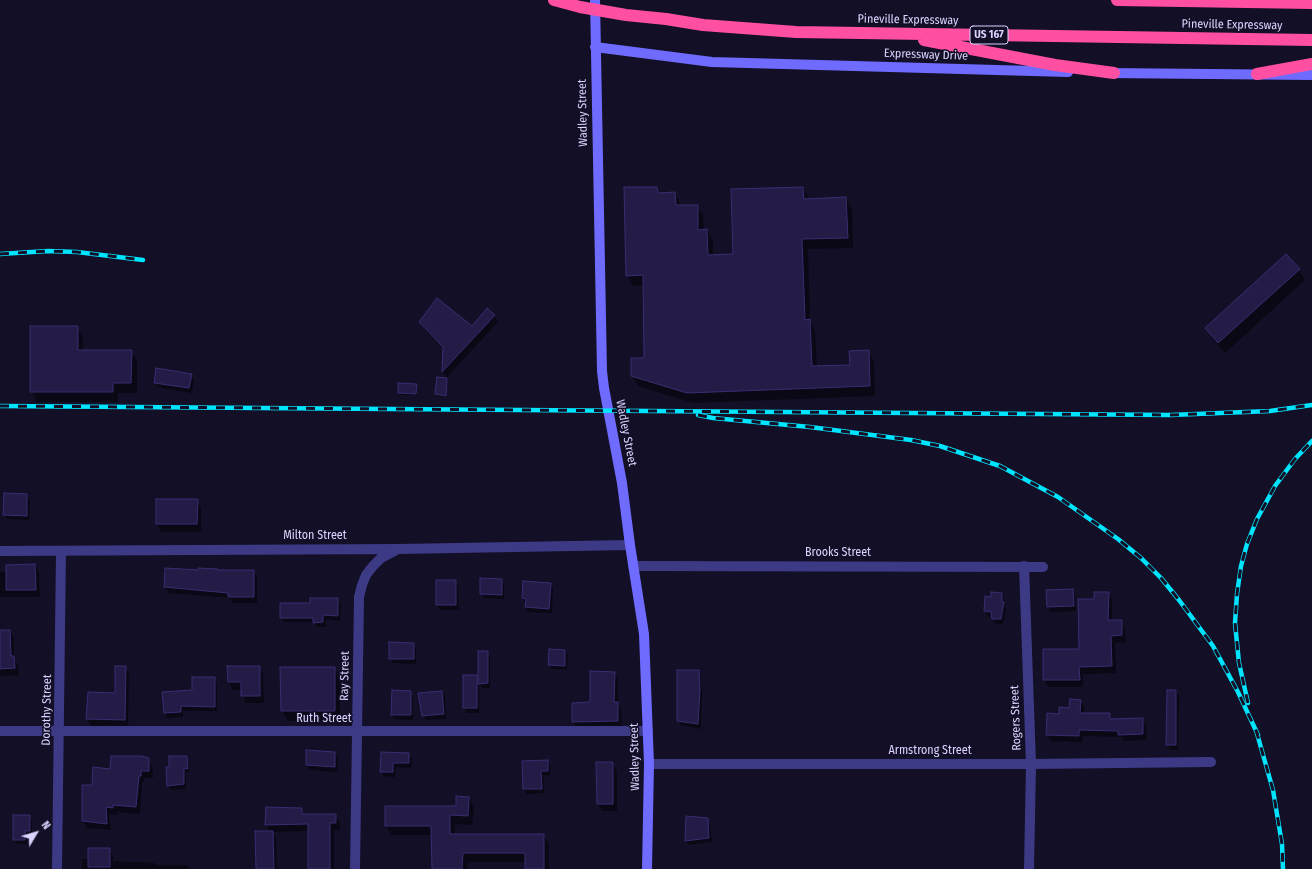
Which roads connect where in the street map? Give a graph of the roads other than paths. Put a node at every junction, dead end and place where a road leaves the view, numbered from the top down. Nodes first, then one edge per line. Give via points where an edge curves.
1 (554, 0) edge
2 (595, 0) edge
3 (1117, 0) edge
4 (1312, 3) edge
5 (897, 34) junction
6 (1312, 40) edge
7 (595, 47) junction
8 (1312, 64) edge
9 (1114, 73) junction
10 (1256, 74) junction
11 (1312, 76) edge
12 (630, 545) junction
13 (398, 549) junction
14 (0, 551) edge
15 (61, 551) junction
16 (633, 566) junction
17 (1024, 566) junction
18 (1043, 567) dead end
19 (0, 731) edge
20 (648, 731) junction
21 (59, 732) junction
22 (357, 732) junction
23 (1211, 762) dead end
24 (649, 764) junction
25 (1031, 764) junction
26 (57, 869) edge
27 (355, 869) edge
28 (647, 869) edge
29 (1029, 869) edge

1 - 5 highway, Pineville Expressway / US 167, bridge via 626,15 704,25 796,32
2 - 7 street, Wadley Street
3 - 4 highway, Pineville Expressway
5 - 6 highway, Pineville Expressway / US 167
5 - 9 highway via 1055,65
7 - 9 street, Expressway Drive via 712,62
7 - 12 street, Wadley Street via 602,371
8 - 10 highway
9 - 10 street, Expressway Drive
10 - 11 street, Expressway Drive
12 - 13 street, Milton Street
12 - 16 street, Wadley Street
13 - 15 street, Milton Street
13 - 22 street, Ray Street via 388,554 366,574 359,597
14 - 15 street, Milton Street
15 - 21 street, Dorothy Street
16 - 17 street, Brooks Street
16 - 20 street, Wadley Street via 644,634
17 - 18 street, Brooks Street
17 - 25 street, Rogers Street
19 - 21 street, Ruth Street
20 - 22 street, Ruth Street
20 - 24 street, Wadley Street
21 - 22 street, Ruth Street
21 - 26 street, Dorothy Street
22 - 27 street, Ray Street
23 - 25 street, Armstrong Street
24 - 25 street, Armstrong Street
24 - 28 street, Wadley Street
25 - 29 street, Rogers Street

